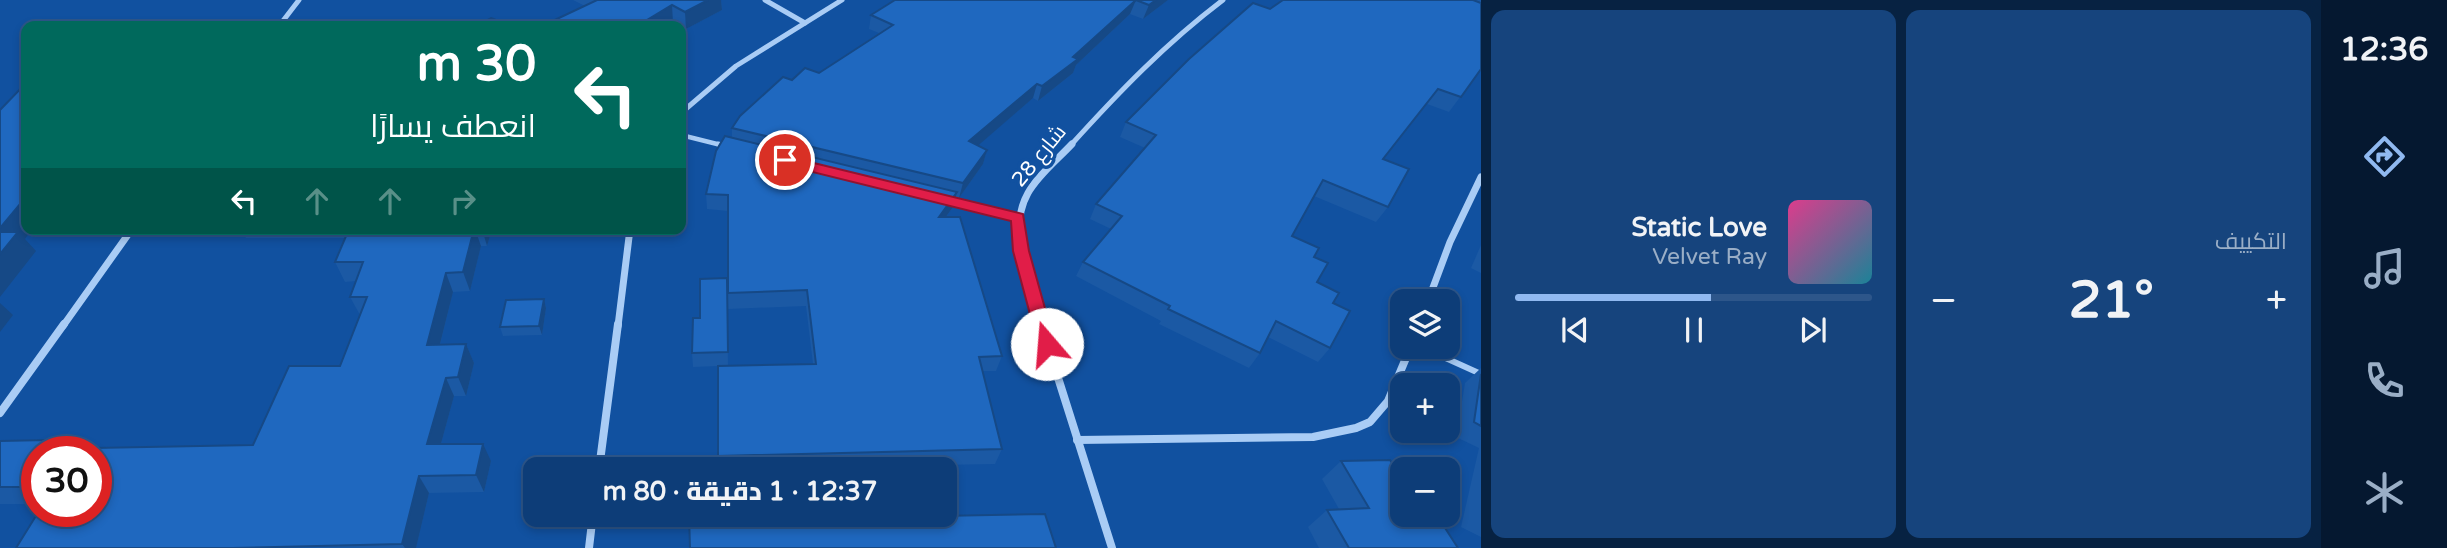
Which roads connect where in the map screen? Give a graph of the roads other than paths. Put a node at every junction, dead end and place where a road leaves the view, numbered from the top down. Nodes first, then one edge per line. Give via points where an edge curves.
1 (299, 0) edge
2 (765, 0) edge
3 (842, 0) edge
4 (1223, 0) edge
5 (283, 21) edge
6 (805, 23) junction
7 (686, 108) edge
8 (686, 136) edge
9 (735, 148) edge
10 (1481, 177) edge
11 (937, 198) edge
12 (1018, 218) junction
13 (128, 235) edge
14 (629, 235) edge
15 (1432, 289) edge
16 (1405, 359) edge
17 (1448, 359) edge
18 (1481, 374) edge
19 (0, 413) edge
20 (1077, 440) junction
21 (601, 457) edge
22 (591, 527) edge
23 (589, 548) edge
24 (1112, 548) edge

1 - 5 street
2 - 6 street
3 - 6 street
4 - 12 street, شارع 28 via 1124,86 1028,192
6 - 7 street
8 - 9 lane
10 - 15 street
11 - 12 lane
12 - 20 street, شارع 28 via 1032,296
13 - 19 street
14 - 21 street
16 - 20 street via 1380,413 1372,423 1345,434
17 - 18 lane
20 - 24 street, شارع 28
22 - 23 street

